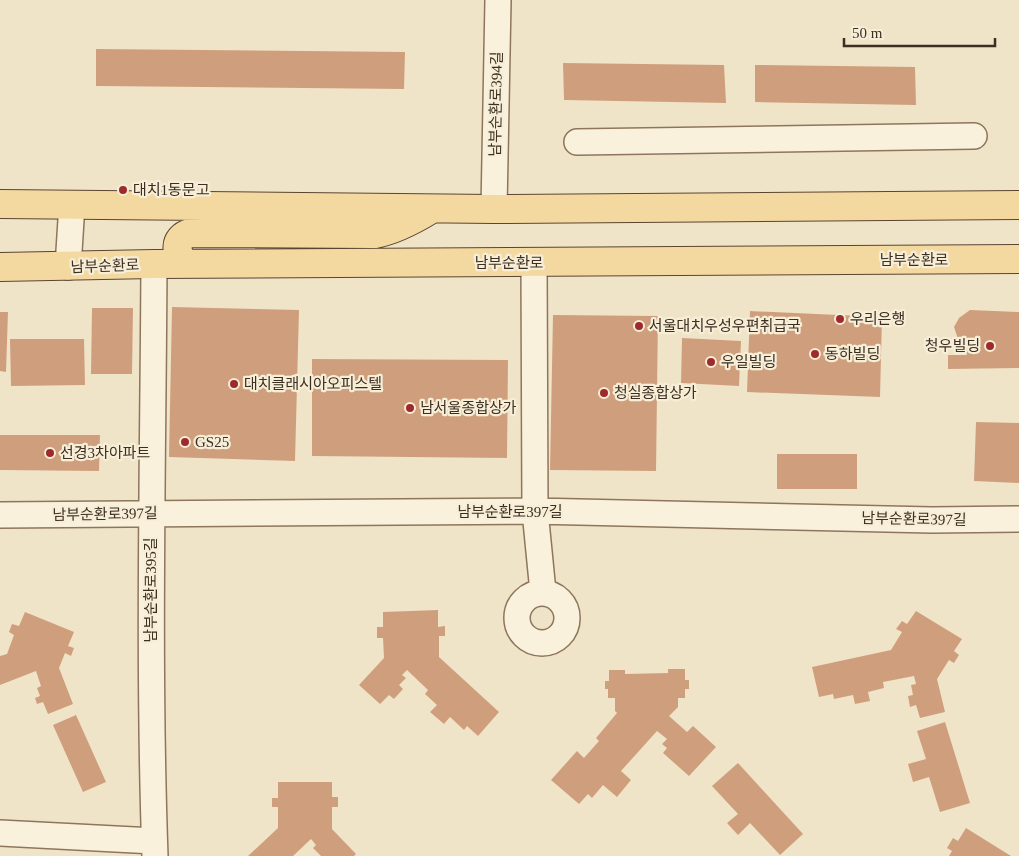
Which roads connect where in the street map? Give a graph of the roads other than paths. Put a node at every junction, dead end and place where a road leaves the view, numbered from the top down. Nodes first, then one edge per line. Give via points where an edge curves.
1 (498, 0) edge
2 (974, 136) dead end
3 (577, 142) dead end
4 (0, 204) edge
5 (72, 204) junction
6 (1019, 205) edge
7 (433, 208) junction
8 (494, 209) junction
9 (1019, 259) edge
10 (534, 262) junction
11 (154, 264) junction
12 (186, 264) junction
13 (68, 267) junction
14 (0, 268) edge
15 (535, 511) junction
16 (151, 513) junction
17 (0, 515) edge
18 (1019, 519) edge
19 (543, 592) dead end
20 (0, 833) edge
21 (155, 848) edge

1 - 8 street, 남부순환로394길
2 - 3 street
4 - 5 main road
5 - 7 main road
5 - 13 street
6 - 8 main road
7 - 8 main road
7 - 12 main road via 408,223 375,234 184,235 179,240 177,252
9 - 10 main road, 남부순환로
10 - 12 main road, 남부순환로
10 - 15 street
11 - 12 main road, 남부순환로
11 - 13 main road, 남부순환로
11 - 16 street, 남부순환로395길
13 - 14 main road, 남부순환로
15 - 16 street, 남부순환로397길
15 - 18 street, 남부순환로397길
15 - 19 street
16 - 17 street, 남부순환로397길
16 - 21 street, 남부순환로395길 via 151,733
20 - 21 street

